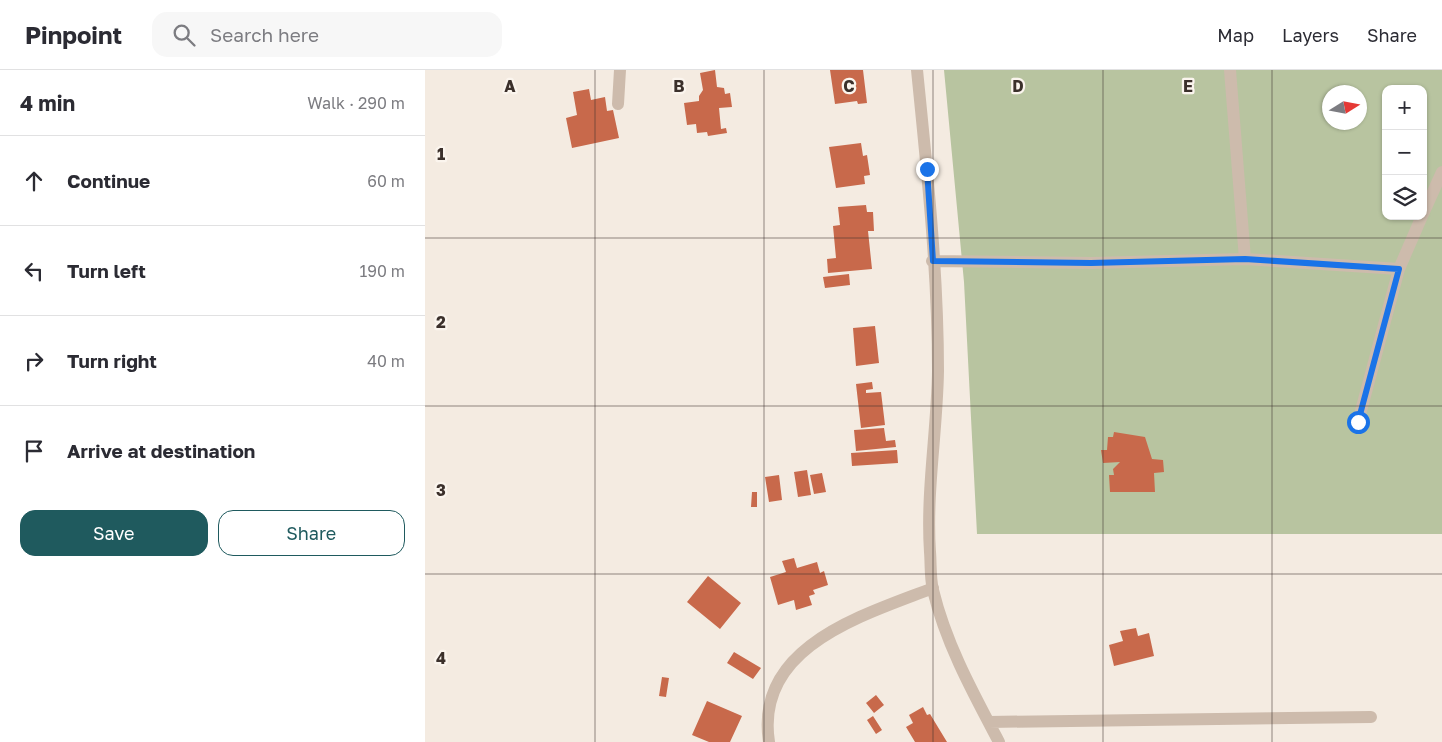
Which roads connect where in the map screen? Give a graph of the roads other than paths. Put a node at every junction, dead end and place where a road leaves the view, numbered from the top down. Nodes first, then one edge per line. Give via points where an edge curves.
1 (620, 70) edge
2 (917, 70) edge
3 (1230, 70) edge
4 (618, 104) dead end
5 (1442, 172) edge
6 (1427, 206) edge
7 (1421, 220) edge
8 (1245, 259) junction
9 (933, 261) junction
10 (1399, 269) junction
11 (1358, 422) dead end
12 (933, 588) junction
13 (1371, 717) dead end
14 (989, 722) junction
15 (769, 742) edge
16 (999, 742) edge

1 - 4 street
2 - 9 street
3 - 8 street
5 - 6 street
7 - 10 street
8 - 9 street via 1091,263
8 - 10 street
9 - 12 street via 937,412 929,528
10 - 11 street
12 - 14 street via 949,641
12 - 15 street via 857,618 814,641 797,656 781,677 771,699 767,731
13 - 14 street
14 - 16 street

